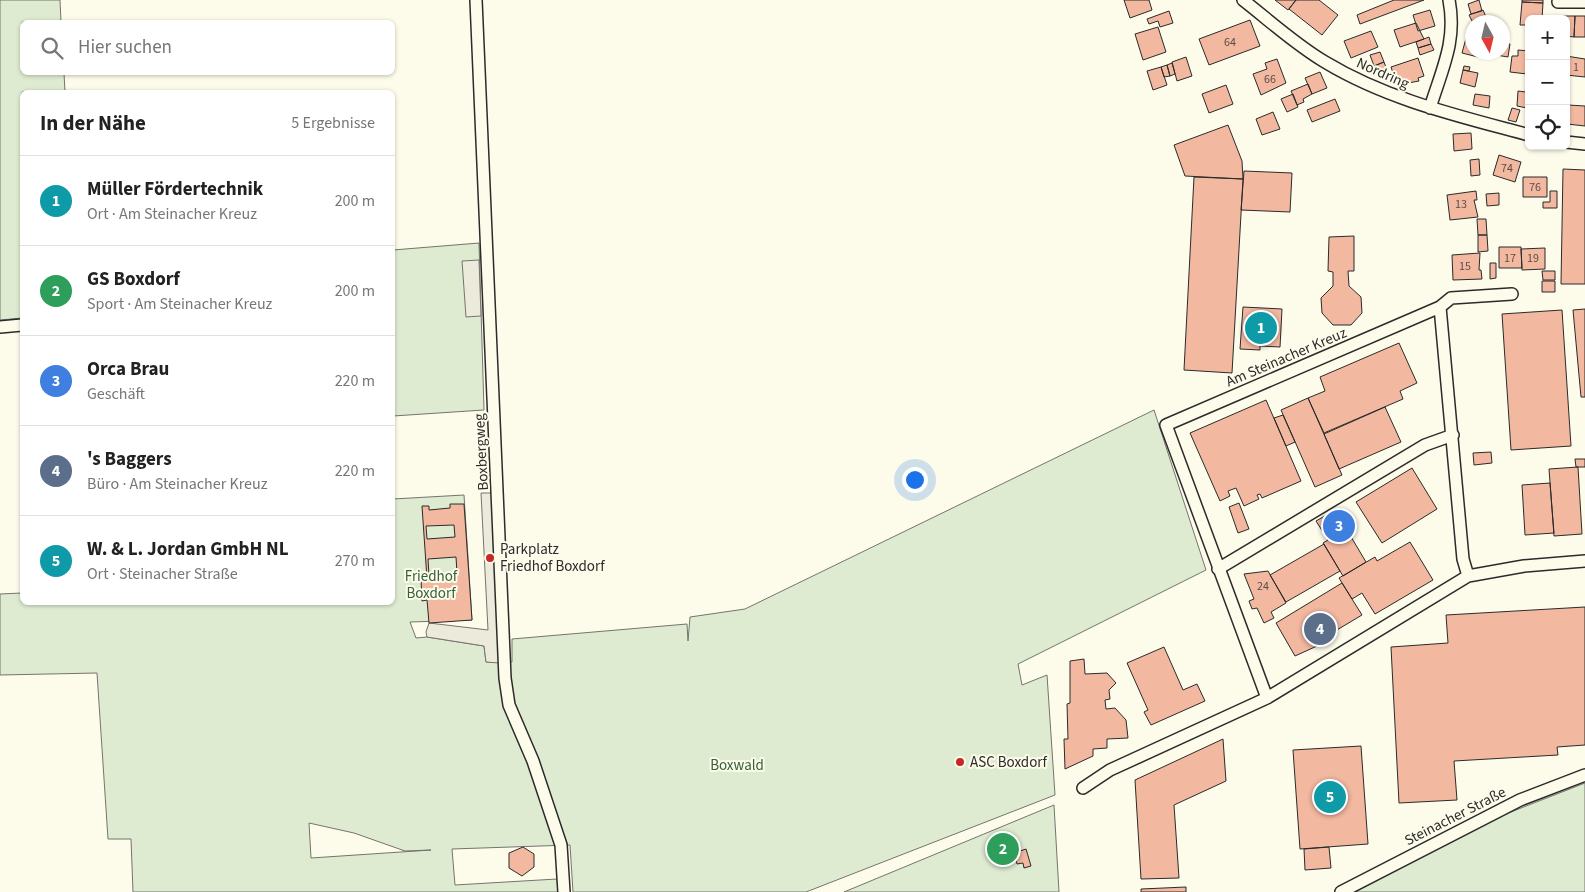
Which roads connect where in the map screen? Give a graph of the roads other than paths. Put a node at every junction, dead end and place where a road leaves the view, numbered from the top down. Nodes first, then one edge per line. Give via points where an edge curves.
1 (476, 0) edge
2 (1243, 0) edge
3 (1449, 0) edge
4 (1558, 2) dead end
5 (1585, 2) edge
6 (1430, 108) junction
7 (1525, 134) edge
8 (1570, 142) edge
9 (1585, 144) edge
10 (1512, 294) dead end
11 (1440, 307) junction
12 (20, 325) edge
13 (0, 327) edge
14 (1453, 435) junction
15 (1585, 561) edge
16 (1218, 569) junction
17 (1468, 576) junction
18 (1267, 698) junction
19 (1585, 775) edge
20 (1083, 788) dead end
21 (564, 892) edge
22 (1341, 892) edge

1 - 21 street, Boxbergweg via 505,678 509,705 533,761 561,845
2 - 6 street, Nordring via 1325,62 1366,84
3 - 6 street via 1452,40
4 - 5 street
6 - 7 street, Nordring
8 - 9 street
10 - 11 street via 1451,298
11 - 14 street
11 - 16 street, Am Steinacher Kreuz via 1166,425
12 - 13 street
14 - 16 street via 1425,445
14 - 17 street via 1463,559
15 - 17 street via 1524,566
16 - 18 street, Am Steinacher Kreuz
17 - 18 street
18 - 20 street via 1110,770
19 - 22 street, Steinacher Straße via 1520,800

